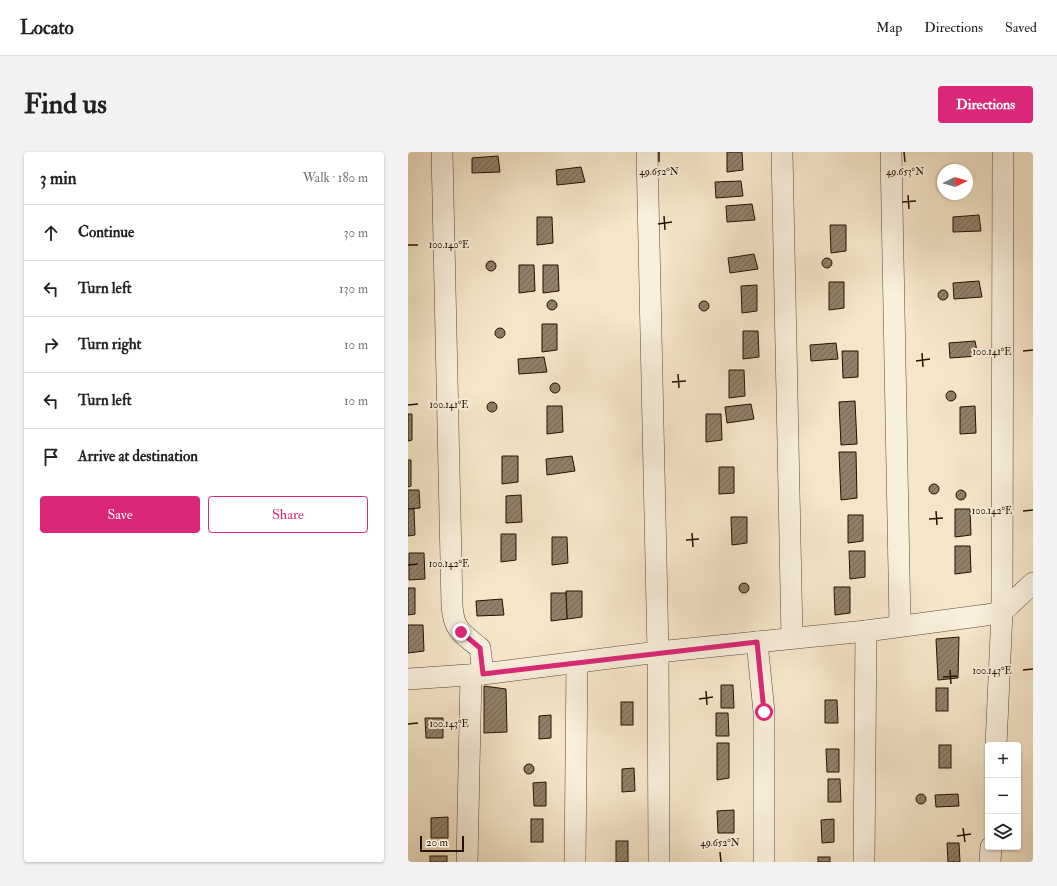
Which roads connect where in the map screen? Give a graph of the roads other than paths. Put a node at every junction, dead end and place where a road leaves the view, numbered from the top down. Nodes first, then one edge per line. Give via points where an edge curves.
1 (442, 152) edge
2 (646, 152) edge
3 (782, 152) edge
4 (891, 152) edge
5 (1002, 152) edge
6 (1033, 583) edge
7 (1002, 612) junction
8 (900, 625) junction
9 (866, 631) junction
10 (792, 637) junction
11 (757, 642) junction
12 (658, 652) junction
13 (577, 663) junction
14 (477, 675) junction
15 (408, 679) edge
16 (996, 742) edge
17 (991, 850) edge
18 (467, 862) edge
19 (575, 862) edge
20 (659, 862) edge
21 (764, 862) edge
22 (864, 862) edge
23 (990, 862) edge

1 - 14 street via 453,622 480,648
2 - 12 street
3 - 10 street
4 - 8 street
5 - 7 street
6 - 7 street
7 - 8 street
7 - 16 street
8 - 9 street
9 - 10 street
9 - 22 street
10 - 11 street
11 - 12 street
11 - 21 street via 764,712
12 - 13 street
12 - 20 street
13 - 14 street
13 - 19 street
14 - 15 street
14 - 18 street
17 - 23 street

